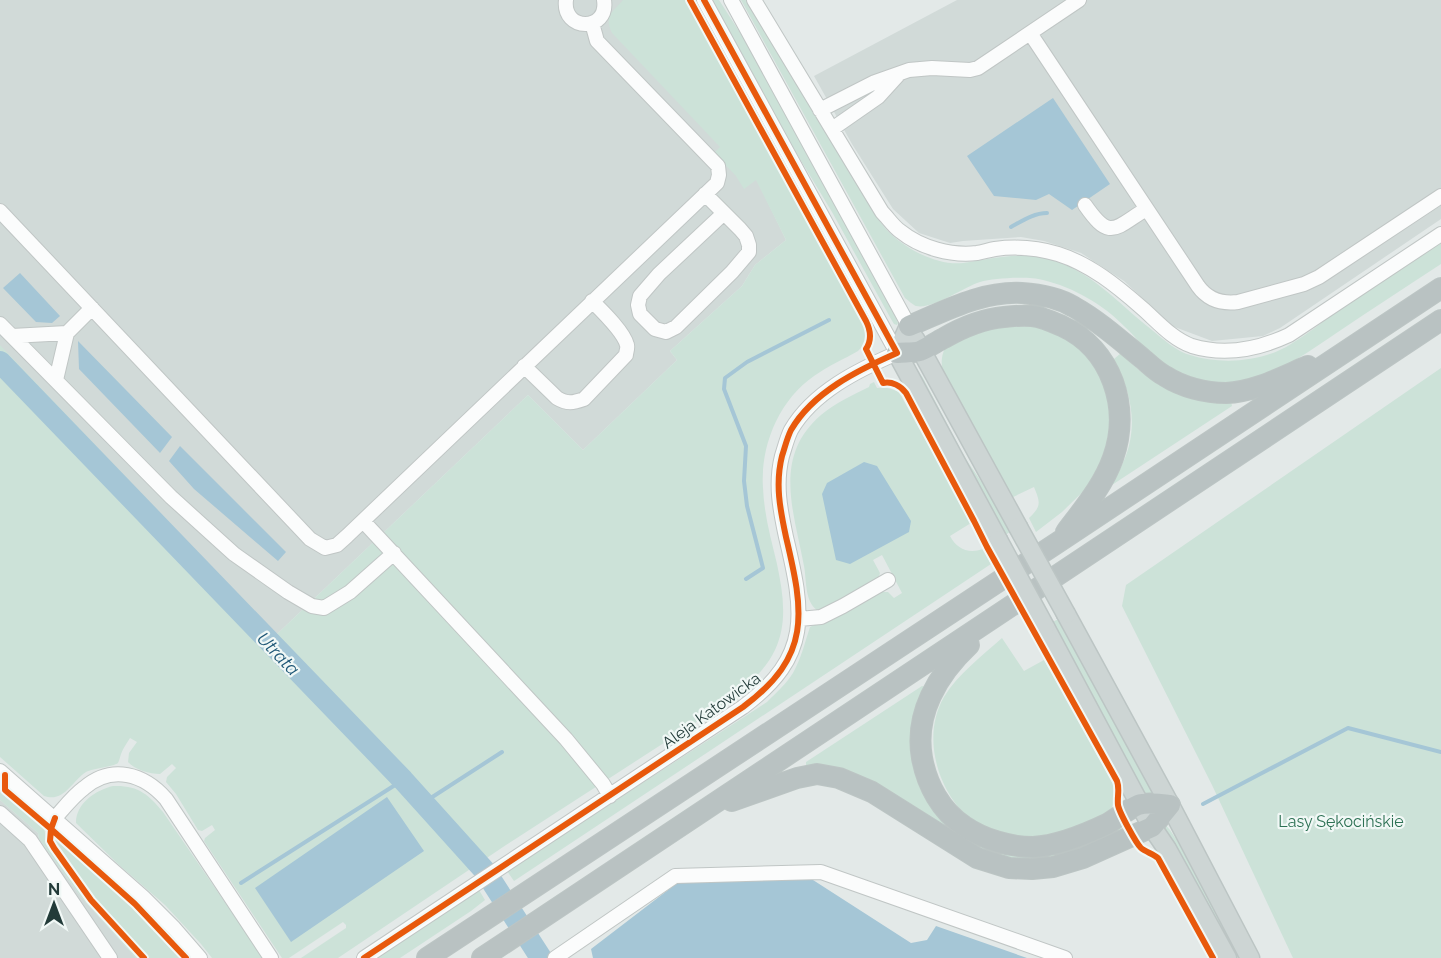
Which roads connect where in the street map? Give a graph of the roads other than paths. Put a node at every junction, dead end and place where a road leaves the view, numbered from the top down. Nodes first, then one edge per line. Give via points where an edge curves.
1 (566, 0) edge
2 (604, 0) edge
3 (704, 0) edge
4 (731, 0) edge
5 (754, 0) edge
6 (1079, 0) edge
7 (592, 23) junction
8 (1030, 33) junction
9 (899, 73) junction
10 (820, 110) junction
11 (832, 129) junction
12 (705, 194) junction
13 (1441, 196) edge
14 (1085, 205) dead end
15 (1146, 209) junction
16 (0, 211) edge
17 (724, 213) junction
18 (1441, 234) edge
19 (1441, 288) edge
20 (592, 301) junction
21 (92, 308) junction
22 (1441, 321) edge
23 (0, 324) edge
24 (909, 326) junction
25 (67, 333) junction
26 (12, 336) junction
27 (920, 351) junction
28 (1346, 351) junction
29 (897, 353) junction
30 (524, 366) junction
31 (56, 380) junction
32 (363, 521) junction
33 (1057, 543) junction
34 (393, 553) junction
35 (888, 580) dead end
36 (1008, 609) junction
37 (799, 619) junction
38 (0, 771) edge
39 (610, 796) junction
40 (1140, 804) junction
41 (1170, 805) junction
42 (0, 813) edge
43 (697, 816) junction
44 (55, 818) junction
45 (1152, 827) junction
46 (560, 957) edge
47 (110, 958) edge
48 (200, 958) edge
49 (271, 958) edge
50 (364, 958) edge
51 (427, 958) edge
52 (482, 958) edge
53 (1065, 958) edge
54 (1227, 958) edge
55 (1250, 958) edge

1 - 7 street via 574,21
2 - 7 street via 602,15
3 - 29 street
4 - 24 street
5 - 10 street
6 - 8 street
7 - 12 street via 597,41 718,166 717,183
8 - 9 street via 978,68 914,69
8 - 15 street
9 - 10 street
9 - 11 street via 878,97
10 - 11 street
11 - 18 street via 882,212 914,241 947,251 1036,248 1060,255 1089,267 1143,308 1162,328 1190,345 1213,350 1248,349 1289,335
12 - 17 street
12 - 20 street
13 - 15 street via 1319,277 1227,303 1203,294
14 - 15 street via 1107,228 1115,228
16 - 21 street
17 - 17 street via 643,292 638,310 654,329 666,332 676,327 747,255 748,239
19 - 28 highway
20 - 30 street
20 - 30 street via 619,331 627,349 626,355 584,399 574,403 562,401
21 - 25 street
21 - 32 street via 310,539 325,548 337,545
22 - 36 highway
23 - 26 street
24 - 27 main road
24 - 28 highway via 985,297 1040,295 1074,306 1165,377 1197,390 1227,393 1246,390
24 - 29 main road
25 - 26 street
25 - 31 street
26 - 31 street
27 - 29 highway
27 - 33 highway via 975,322 1033,316 1076,333 1106,365 1119,404 1120,428 1113,457 1099,488
27 - 41 main road, bridge
28 - 33 highway
29 - 37 street, Aleja Katowicka via 824,394 801,416 785,444 778,499 797,584
29 - 40 main road, bridge
30 - 32 street
31 - 34 street via 171,497 234,554 312,606 324,608 350,592
32 - 34 street
33 - 51 highway
34 - 39 street via 566,739
35 - 37 street via 821,617
36 - 40 highway via 953,660 931,693 923,719 921,753 940,804 954,819 986,838 1033,847 1078,836
36 - 43 highway
37 - 39 street, Aleja Katowicka via 790,654 770,685
38 - 44 street
39 - 50 street, Aleja Katowicka
40 - 41 highway
40 - 45 main road
41 - 45 highway
41 - 55 main road
42 - 47 street via 30,840
43 - 45 highway via 817,774 839,778 872,792 977,858 1009,868 1053,867
43 - 52 highway
44 - 48 street via 157,910
44 - 49 street via 83,788 103,777 124,775 147,782 166,799
45 - 54 main road
46 - 53 street via 675,876 821,872

